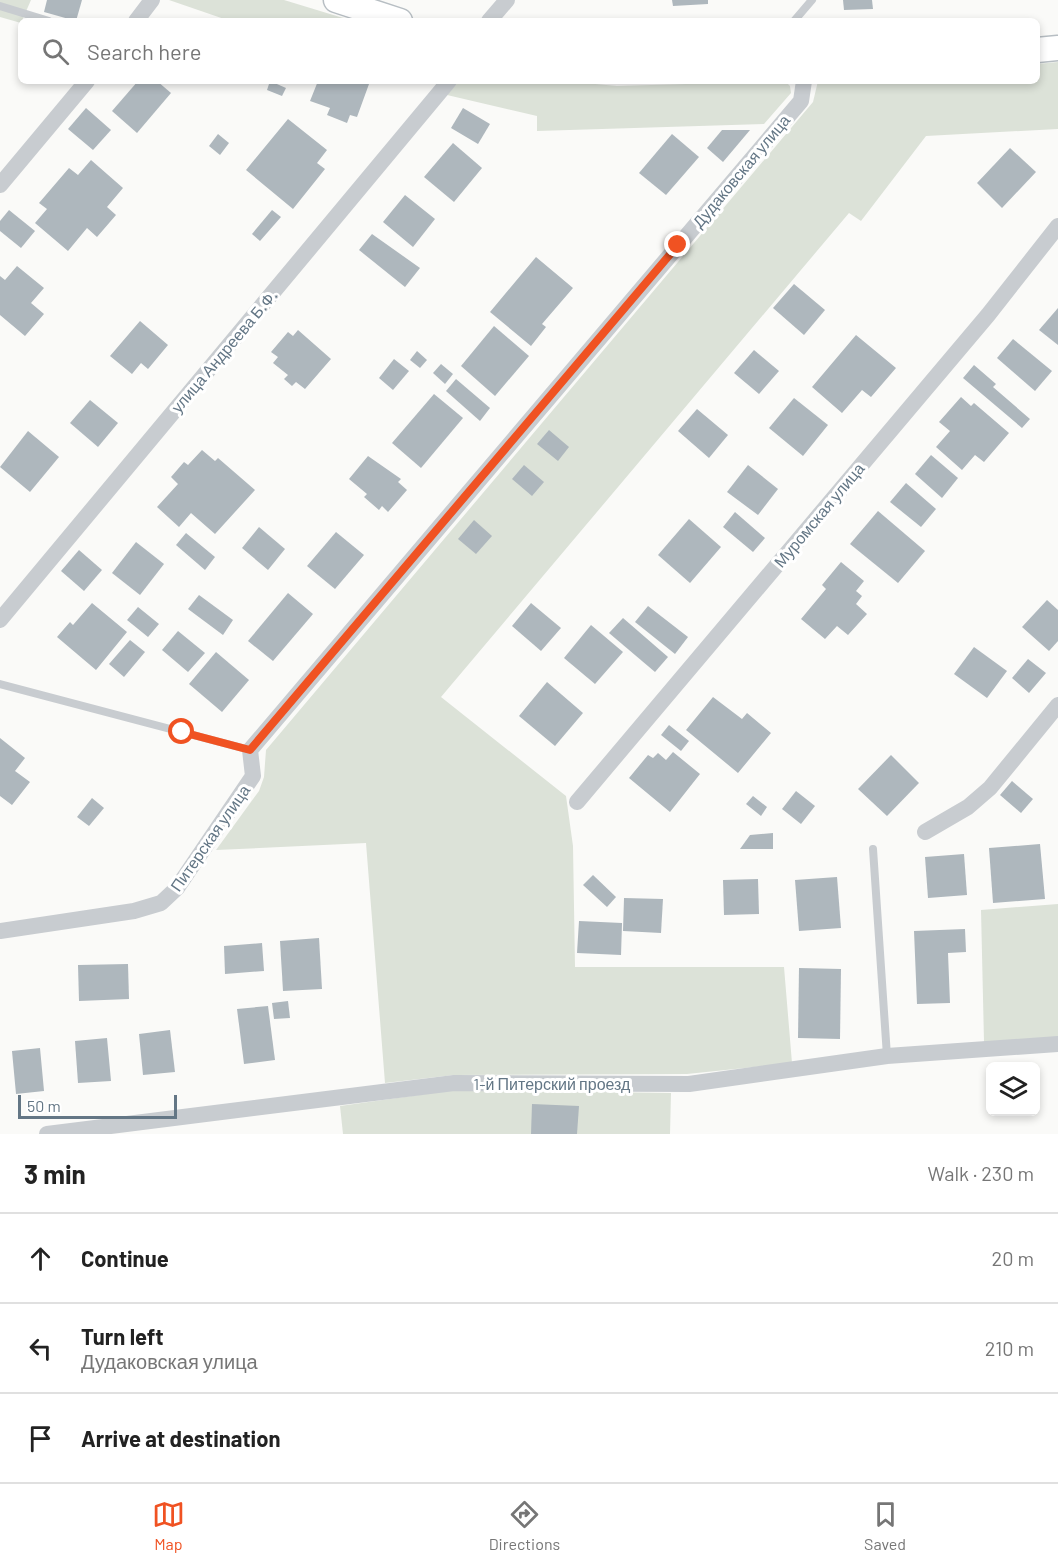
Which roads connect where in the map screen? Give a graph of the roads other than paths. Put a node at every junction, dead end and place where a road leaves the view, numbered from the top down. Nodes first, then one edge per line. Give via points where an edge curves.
1 (152, 0) edge
2 (336, 0) edge
3 (507, 0) edge
4 (812, 0) edge
5 (0, 6) edge
6 (39, 18) edge
7 (138, 18) edge
8 (391, 18) edge
9 (492, 18) edge
10 (797, 18) edge
11 (1058, 48) edge
12 (1040, 50) edge
13 (84, 84) edge
14 (447, 84) edge
15 (804, 84) edge
16 (0, 185) edge
17 (1058, 226) edge
18 (0, 620) edge
19 (0, 684) edge
20 (1058, 705) edge
21 (250, 750) junction
22 (577, 802) dead end
23 (925, 832) dead end
24 (873, 849) dead end
25 (0, 931) edge
26 (1058, 1044) edge
27 (887, 1056) junction
28 (47, 1134) edge

1 - 7 street
2 - 8 street
3 - 9 street
4 - 10 lane
5 - 6 lane
11 - 12 street
13 - 16 street
14 - 18 street, улица Андреева Б.Ф.
15 - 21 street, Дудаковская улица via 801,101
17 - 22 street, Муромская улица via 988,315
19 - 21 lane
20 - 23 street via 990,788 968,807
21 - 25 street, Питерская улица via 253,776 177,888 161,903 134,911
24 - 27 lane
26 - 27 street, 1-й Питерский проезд
27 - 28 street, 1-й Питерский проезд via 689,1084 454,1083

